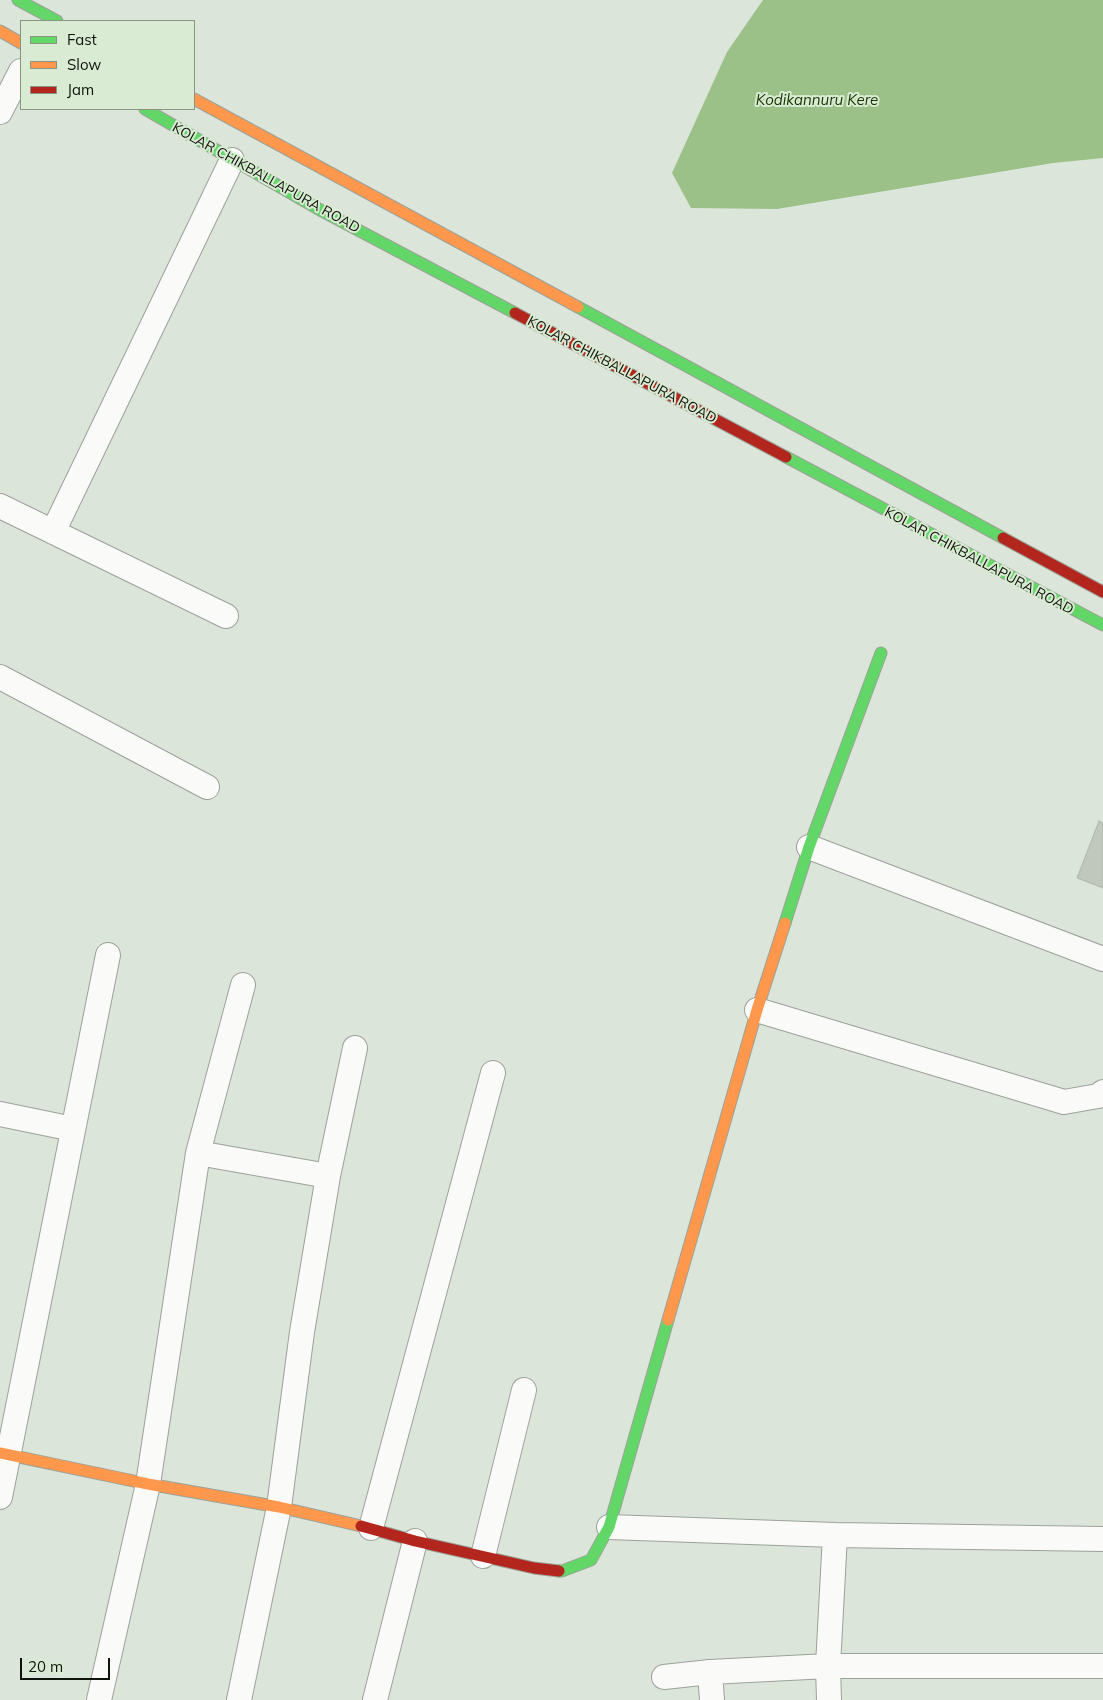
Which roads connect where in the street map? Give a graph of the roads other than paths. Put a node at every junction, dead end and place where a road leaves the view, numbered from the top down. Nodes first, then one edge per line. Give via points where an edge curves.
1 (18, 0) edge
2 (55, 20) edge
3 (0, 31) edge
4 (20, 42) edge
5 (20, 73) edge
6 (195, 100) edge
7 (146, 110) edge
8 (0, 112) edge
9 (232, 160) junction
10 (0, 506) edge
11 (52, 532) junction
12 (1103, 592) edge
13 (226, 616) dead end
14 (1103, 625) edge
15 (882, 653) dead end
16 (0, 677) edge
17 (206, 788) dead end
18 (809, 847) junction
19 (108, 954) dead end
20 (1103, 959) edge
21 (243, 986) dead end
22 (757, 1010) junction
23 (355, 1048) dead end
24 (493, 1073) dead end
25 (1103, 1092) edge
26 (0, 1114) edge
27 (73, 1129) junction
28 (198, 1153) junction
29 (328, 1176) junction
30 (524, 1390) dead end
31 (4, 1454) edge
32 (148, 1484) junction
33 (0, 1497) edge
34 (279, 1506) junction
35 (609, 1527) junction
36 (371, 1528) junction
37 (835, 1535) junction
38 (1103, 1539) edge
39 (415, 1541) junction
40 (484, 1556) junction
41 (828, 1666) junction
42 (1103, 1666) edge
43 (710, 1672) junction
44 (664, 1677) dead end
45 (99, 1700) edge
46 (239, 1700) edge
47 (375, 1700) edge
48 (712, 1700) edge
49 (829, 1700) edge

1 - 2 main road
3 - 4 main road
5 - 8 street
6 - 12 main road
7 - 9 main road, KOLAR CHIKBALLAPURA ROAD
9 - 11 street
9 - 14 main road, KOLAR CHIKBALLAPURA ROAD via 322,212
10 - 11 street
11 - 13 street
15 - 18 main road
16 - 17 street
18 - 20 street
18 - 22 main road
19 - 27 street
21 - 28 street
22 - 25 street via 1064,1102 1098,1096
22 - 35 main road
23 - 29 street
24 - 36 street
26 - 27 street
27 - 31 street
28 - 29 street
28 - 32 street
29 - 34 street via 302,1332
30 - 40 street
31 - 32 main road
31 - 33 street
32 - 34 main road
32 - 45 street
34 - 36 main road
34 - 46 street
35 - 37 street
35 - 40 main road via 591,1560 562,1571
36 - 39 main road
37 - 38 street
37 - 41 street
39 - 40 main road
39 - 47 street
41 - 42 street
41 - 43 street
41 - 49 street
43 - 44 street
43 - 48 street

